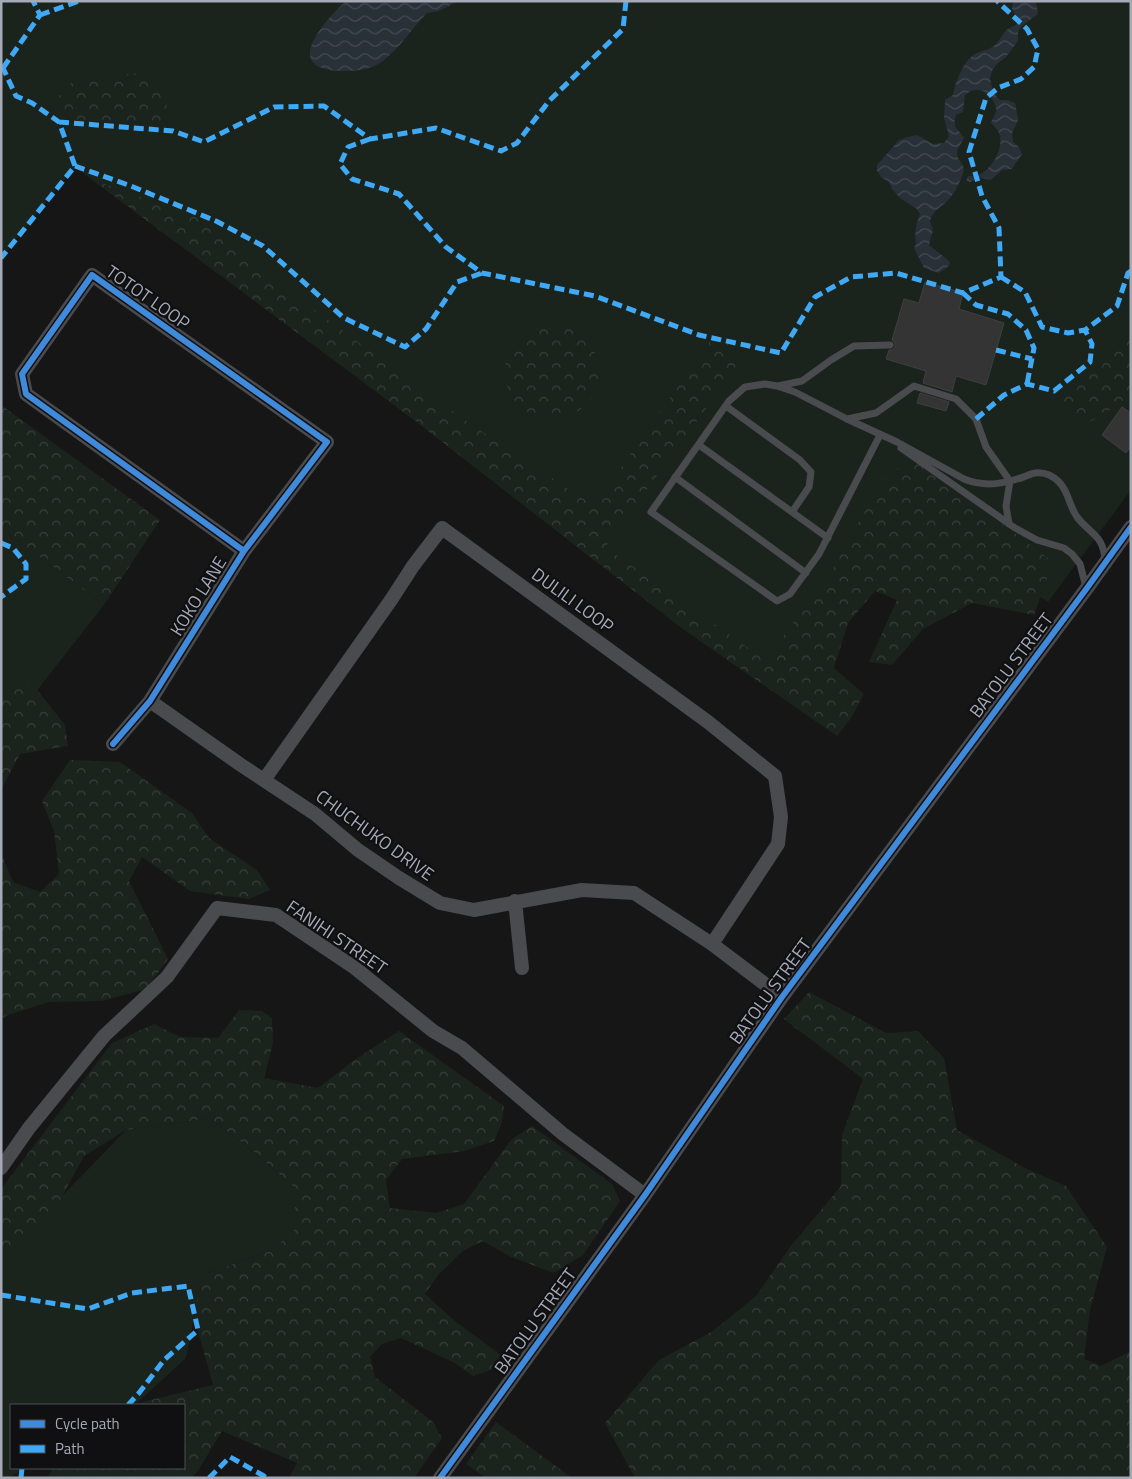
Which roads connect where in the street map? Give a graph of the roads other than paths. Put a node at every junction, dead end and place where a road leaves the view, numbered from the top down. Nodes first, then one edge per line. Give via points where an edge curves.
1 (890, 345) dead end
2 (777, 386) junction
3 (726, 406) junction
4 (847, 419) junction
5 (873, 431) junction
6 (880, 435) junction
7 (327, 442) joint
8 (699, 444) junction
9 (676, 478) junction
10 (1010, 481) junction
11 (792, 512) junction
12 (1009, 524) junction
13 (1131, 527) edge
14 (828, 538) junction
15 (244, 552) junction
16 (1105, 564) junction
17 (806, 573) junction
18 (1087, 588) junction
19 (150, 700) junction
20 (113, 744) dead end
21 (264, 780) junction
22 (515, 901) junction
23 (712, 944) junction
24 (522, 968) dead end
25 (782, 997) junction
26 (1, 1168) edge
27 (645, 1195) junction
28 (440, 1478) edge

1 - 2 lane via 854,346 802,382
2 - 3 lane via 746,387
2 - 4 lane
3 - 8 lane
3 - 11 lane via 800,460 811,472 808,487
4 - 5 lane
4 - 10 lane via 876,413 914,386 956,399 976,420 986,447
5 - 6 lane
5 - 10 lane via 973,483
6 - 12 lane
6 - 14 lane
7 - 15 street, KOKO LANE
7 - 15 street, TOTOT LOOP via 92,275 22,374 26,394
8 - 9 lane
8 - 11 lane
9 - 17 lane
9 - 17 lane via 651,512 777,602 790,594
10 - 12 lane via 1006,506
10 - 16 lane via 1044,473 1059,482 1078,518 1103,546
11 - 14 lane
12 - 18 lane via 1072,554 1080,564
13 - 16 street, BATOLU STREET
14 - 17 lane
15 - 19 street, KOKO LANE
16 - 18 street, BATOLU STREET
18 - 25 street, BATOLU STREET
19 - 20 street, KOKO LANE
19 - 21 street, CHUCHUKO DRIVE
21 - 22 street, CHUCHUKO DRIVE via 315,814 358,850 440,904 474,910
21 - 23 street, DULILI LOOP via 442,528 708,722 775,776 781,817 778,844
22 - 23 street, CHUCHUKO DRIVE via 582,890 634,893
22 - 24 street
23 - 25 street, CHUCHUKO DRIVE
25 - 27 street, BATOLU STREET
26 - 27 street, FANIHI STREET via 29,1128 104,1036 166,977 217,908 276,915 347,963 433,1031 462,1048 564,1134
27 - 28 street, BATOLU STREET

